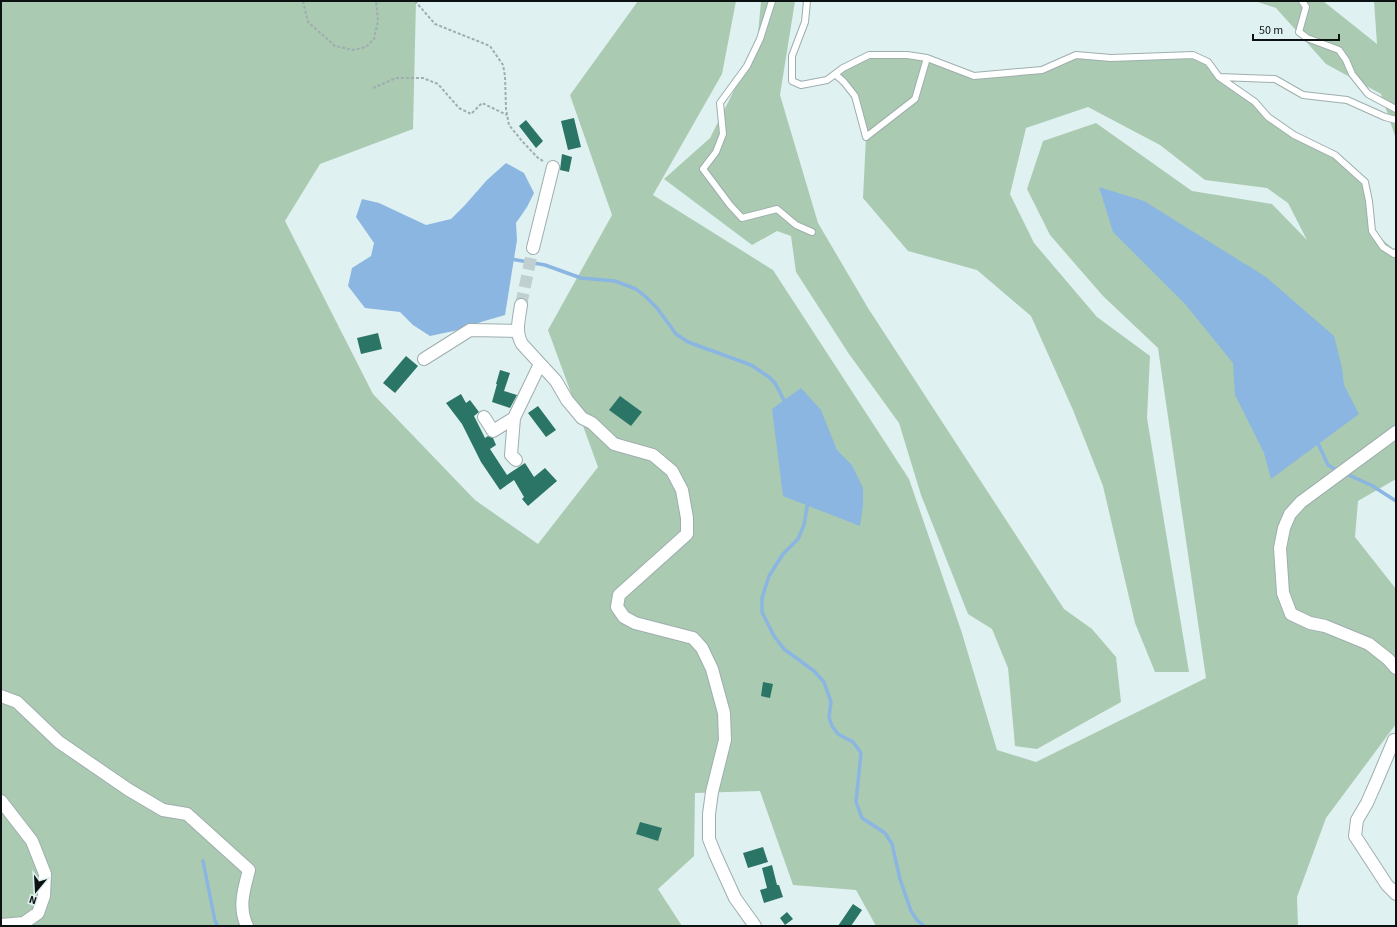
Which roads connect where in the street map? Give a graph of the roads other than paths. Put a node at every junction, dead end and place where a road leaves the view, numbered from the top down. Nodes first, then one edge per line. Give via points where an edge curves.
1 (772, 1) edge
2 (806, 1) edge
3 (1302, 1) edge
4 (927, 58) junction
5 (835, 74) junction
6 (1219, 77) junction
7 (1396, 108) edge
8 (1396, 120) edge
9 (553, 166) road end
10 (812, 232) dead end
11 (533, 248) tunnel mouth
12 (1396, 252) edge
13 (521, 306) tunnel mouth
14 (517, 331) junction
15 (424, 359) dead end
16 (540, 364) junction
17 (484, 417) dead end
18 (514, 418) junction
19 (1396, 432) edge
20 (516, 460) dead end
21 (1396, 668) edge
22 (1, 696) edge
23 (1396, 740) edge
24 (1, 801) edge
25 (1396, 894) edge
26 (1, 925) edge
27 (247, 926) edge
28 (755, 926) edge

1 - 10 lane via 760,38 747,66 720,103 723,134 716,152 703,169 742,218 777,209 796,225
2 - 5 lane via 805,22 792,56 792,81 801,85 826,80
3 - 7 lane via 1306,7 1299,32 1307,38 1339,50 1352,74 1368,94
4 - 5 lane via 869,55
4 - 5 lane via 915,99 866,137 855,96
4 - 6 lane via 974,76 1042,70 1076,56 1111,58 1193,55 1208,62
6 - 8 lane via 1275,79 1303,96 1347,100 1385,118
6 - 12 lane via 1254,102 1268,118 1294,135 1335,155 1365,182 1372,231 1383,247 1394,254
9 - 11 street
13 - 14 street
14 - 15 street via 470,330
14 - 16 street via 522,344
16 - 18 street
16 - 28 street via 556,381 582,418 592,423 614,444 653,455 672,471 682,490 688,534 619,595 617,607 634,623 693,638 702,648 712,669 724,713 725,740 712,792 709,839 735,898
17 - 18 street via 493,431
18 - 20 street via 511,455
19 - 21 street via 1301,502 1290,514 1280,548 1283,593 1291,614 1369,644
22 - 27 street via 17,702 59,742 129,790 163,810 187,814 249,870 241,900
23 - 25 street via 1357,820 1355,836 1387,885
24 - 26 street via 32,841 46,874 44,896 38,913 24,923

